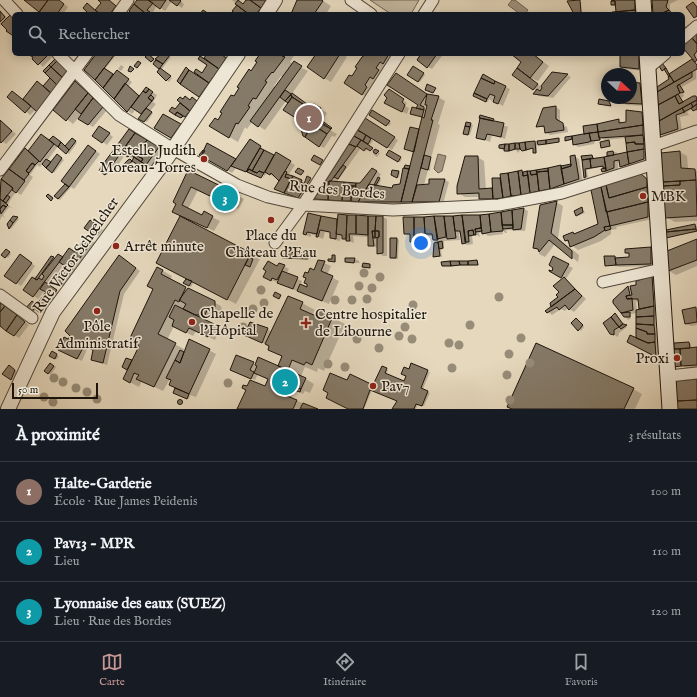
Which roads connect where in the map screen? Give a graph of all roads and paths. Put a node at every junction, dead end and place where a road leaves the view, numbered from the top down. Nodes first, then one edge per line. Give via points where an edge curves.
1 (4, 0) edge
2 (128, 0) edge
3 (276, 0) edge
4 (351, 0) edge
5 (434, 0) edge
6 (643, 0) edge
7 (15, 12) edge
8 (119, 12) edge
9 (267, 12) edge
10 (368, 12) edge
11 (425, 12) edge
12 (644, 12) edge
13 (697, 26) edge
14 (685, 36) edge
15 (60, 56) edge
16 (86, 56) edge
17 (237, 56) edge
18 (398, 56) edge
19 (647, 56) edge
20 (663, 56) edge
21 (647, 69) junction
22 (75, 71) junction
23 (697, 131) edge
24 (653, 146) junction
25 (173, 149) junction
26 (4, 157) edge
27 (654, 164) junction
28 (0, 170) edge
29 (304, 205) junction
30 (275, 243) dead end
31 (661, 269) junction
32 (603, 282) dead end
33 (0, 295) edge
34 (32, 318) dead end
35 (697, 374) edge
36 (669, 376) junction
37 (8, 409) edge
38 (670, 409) edge

1 - 7 street
2 - 8 street
3 - 9 street
4 - 10 street
5 - 11 street
6 - 12 main road
13 - 14 street
15 - 22 street, Rue des Bordes
16 - 22 street
17 - 25 street, Rue Victor Schœlcher
18 - 29 street
19 - 21 main road
20 - 21 street
21 - 24 main road
22 - 25 street, Rue des Bordes via 119,115
22 - 26 street
23 - 24 street
24 - 27 main road
25 - 29 street, Rue des Bordes via 237,185 268,197
25 - 37 street, Rue Victor Schœlcher via 53,312
26 - 28 street
27 - 29 street, Rue des Bordes via 562,193 499,205 393,210
27 - 31 main road
29 - 30 street
31 - 32 street
31 - 36 main road
33 - 34 street
35 - 36 street
36 - 38 main road

